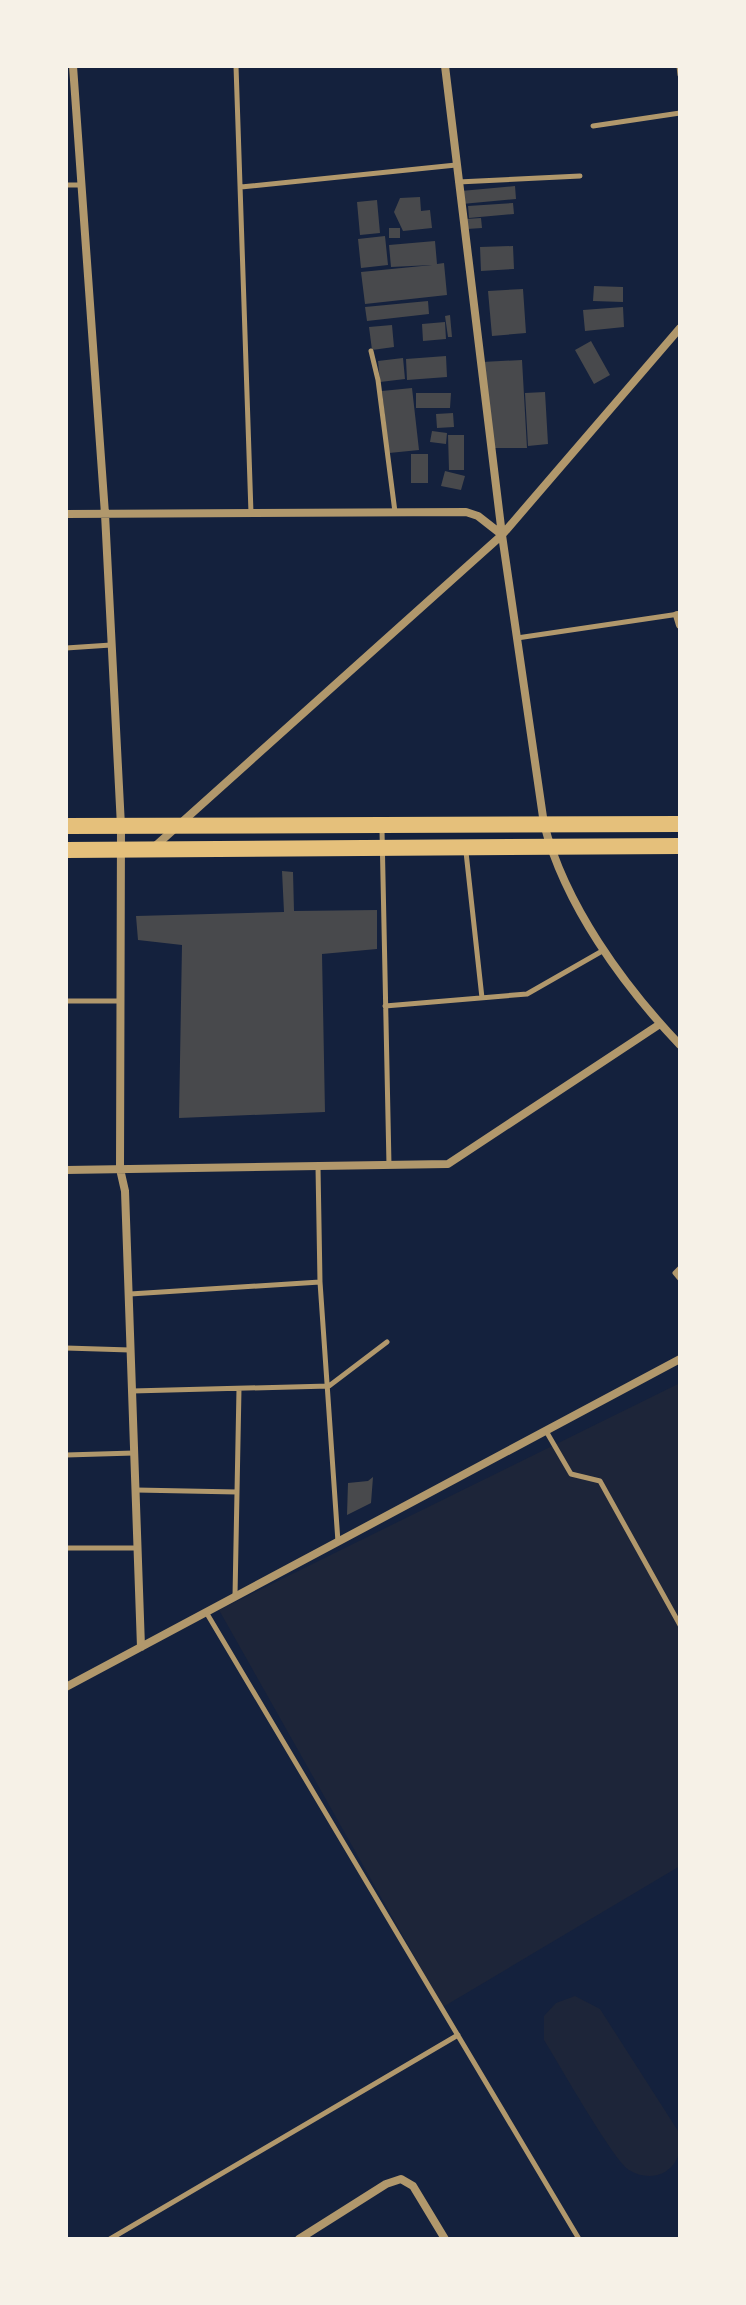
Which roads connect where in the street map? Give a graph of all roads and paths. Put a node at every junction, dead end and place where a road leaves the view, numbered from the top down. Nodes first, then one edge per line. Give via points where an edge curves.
1 (73, 66) edge
2 (236, 66) edge
3 (445, 66) edge
4 (679, 66) edge
5 (680, 75) edge
6 (680, 113) edge
7 (593, 126) dead end
8 (456, 165) junction
9 (580, 176) dead end
10 (457, 182) junction
11 (66, 185) edge
12 (80, 185) junction
13 (241, 187) junction
14 (680, 328) edge
15 (371, 351) dead end
16 (395, 512) junction
17 (251, 513) junction
18 (66, 514) edge
19 (105, 514) junction
20 (502, 535) junction
21 (679, 618) edge
22 (517, 638) junction
23 (111, 645) junction
24 (66, 648) edge
25 (544, 824) junction
26 (680, 824) edge
27 (382, 825) junction
28 (66, 826) edge
29 (121, 826) junction
30 (175, 826) junction
31 (550, 846) junction
32 (680, 846) edge
33 (466, 847) junction
34 (382, 848) junction
35 (152, 849) junction
36 (66, 850) edge
37 (121, 850) junction
38 (605, 950) junction
39 (482, 998) junction
40 (66, 1001) edge
41 (119, 1001) junction
42 (385, 1006) junction
43 (660, 1024) junction
44 (680, 1045) edge
45 (389, 1165) junction
46 (317, 1166) junction
47 (120, 1169) junction
48 (66, 1170) edge
49 (680, 1268) edge
50 (680, 1279) edge
51 (320, 1282) junction
52 (129, 1294) junction
53 (387, 1342) dead end
54 (66, 1348) edge
55 (131, 1350) junction
56 (680, 1359) edge
57 (329, 1386) junction
58 (239, 1389) junction
59 (132, 1391) junction
60 (546, 1431) junction
61 (134, 1453) junction
62 (66, 1455) edge
63 (136, 1490) junction
64 (237, 1492) junction
65 (338, 1542) junction
66 (66, 1548) edge
67 (138, 1548) junction
68 (235, 1597) junction
69 (206, 1612) junction
70 (680, 1625) edge
71 (141, 1647) junction
72 (66, 1687) edge
73 (458, 2035) junction
74 (110, 2239) edge
75 (299, 2239) edge
76 (445, 2239) edge
77 (579, 2239) edge

1 - 12 street
2 - 13 lane
3 - 8 street
4 - 5 lane
6 - 7 lane
8 - 10 street
8 - 13 lane
9 - 10 lane
10 - 20 street
11 - 12 lane
12 - 19 street
13 - 17 lane
14 - 20 street
15 - 16 lane
16 - 17 street
16 - 20 street via 466,512
17 - 19 street
18 - 19 street
19 - 23 street
20 - 22 street
20 - 30 street
21 - 22 lane
22 - 25 street
23 - 24 lane
23 - 29 street
25 - 26 main road
25 - 27 main road
25 - 31 street
27 - 30 main road
27 - 34 lane
28 - 29 main road
29 - 30 main road
29 - 37 street
30 - 35 street
31 - 32 main road
31 - 33 main road
31 - 38 street
33 - 34 main road
33 - 39 lane
34 - 35 main road
34 - 42 lane
35 - 37 main road
36 - 37 main road
37 - 41 street
38 - 39 lane via 527,994
38 - 43 street
39 - 42 lane
40 - 41 lane
41 - 47 street
42 - 45 lane
43 - 44 street
43 - 45 street via 448,1164
45 - 46 street
46 - 47 street
46 - 51 lane
47 - 48 street
47 - 52 street
49 - 50 lane via 675,1273
51 - 52 lane
51 - 57 lane
52 - 55 street
53 - 57 lane
54 - 55 lane
55 - 59 street
56 - 60 street
57 - 58 lane
57 - 65 lane
58 - 59 lane
58 - 64 lane
59 - 61 street
60 - 65 street
60 - 70 lane via 571,1474 600,1481
61 - 62 lane
61 - 63 street
63 - 64 lane
63 - 67 street
64 - 68 lane
65 - 68 street
66 - 67 lane
67 - 71 street
68 - 69 street
69 - 71 street
69 - 73 lane
71 - 72 street
73 - 74 lane
73 - 77 lane
75 - 76 street via 401,2179 413,2186

